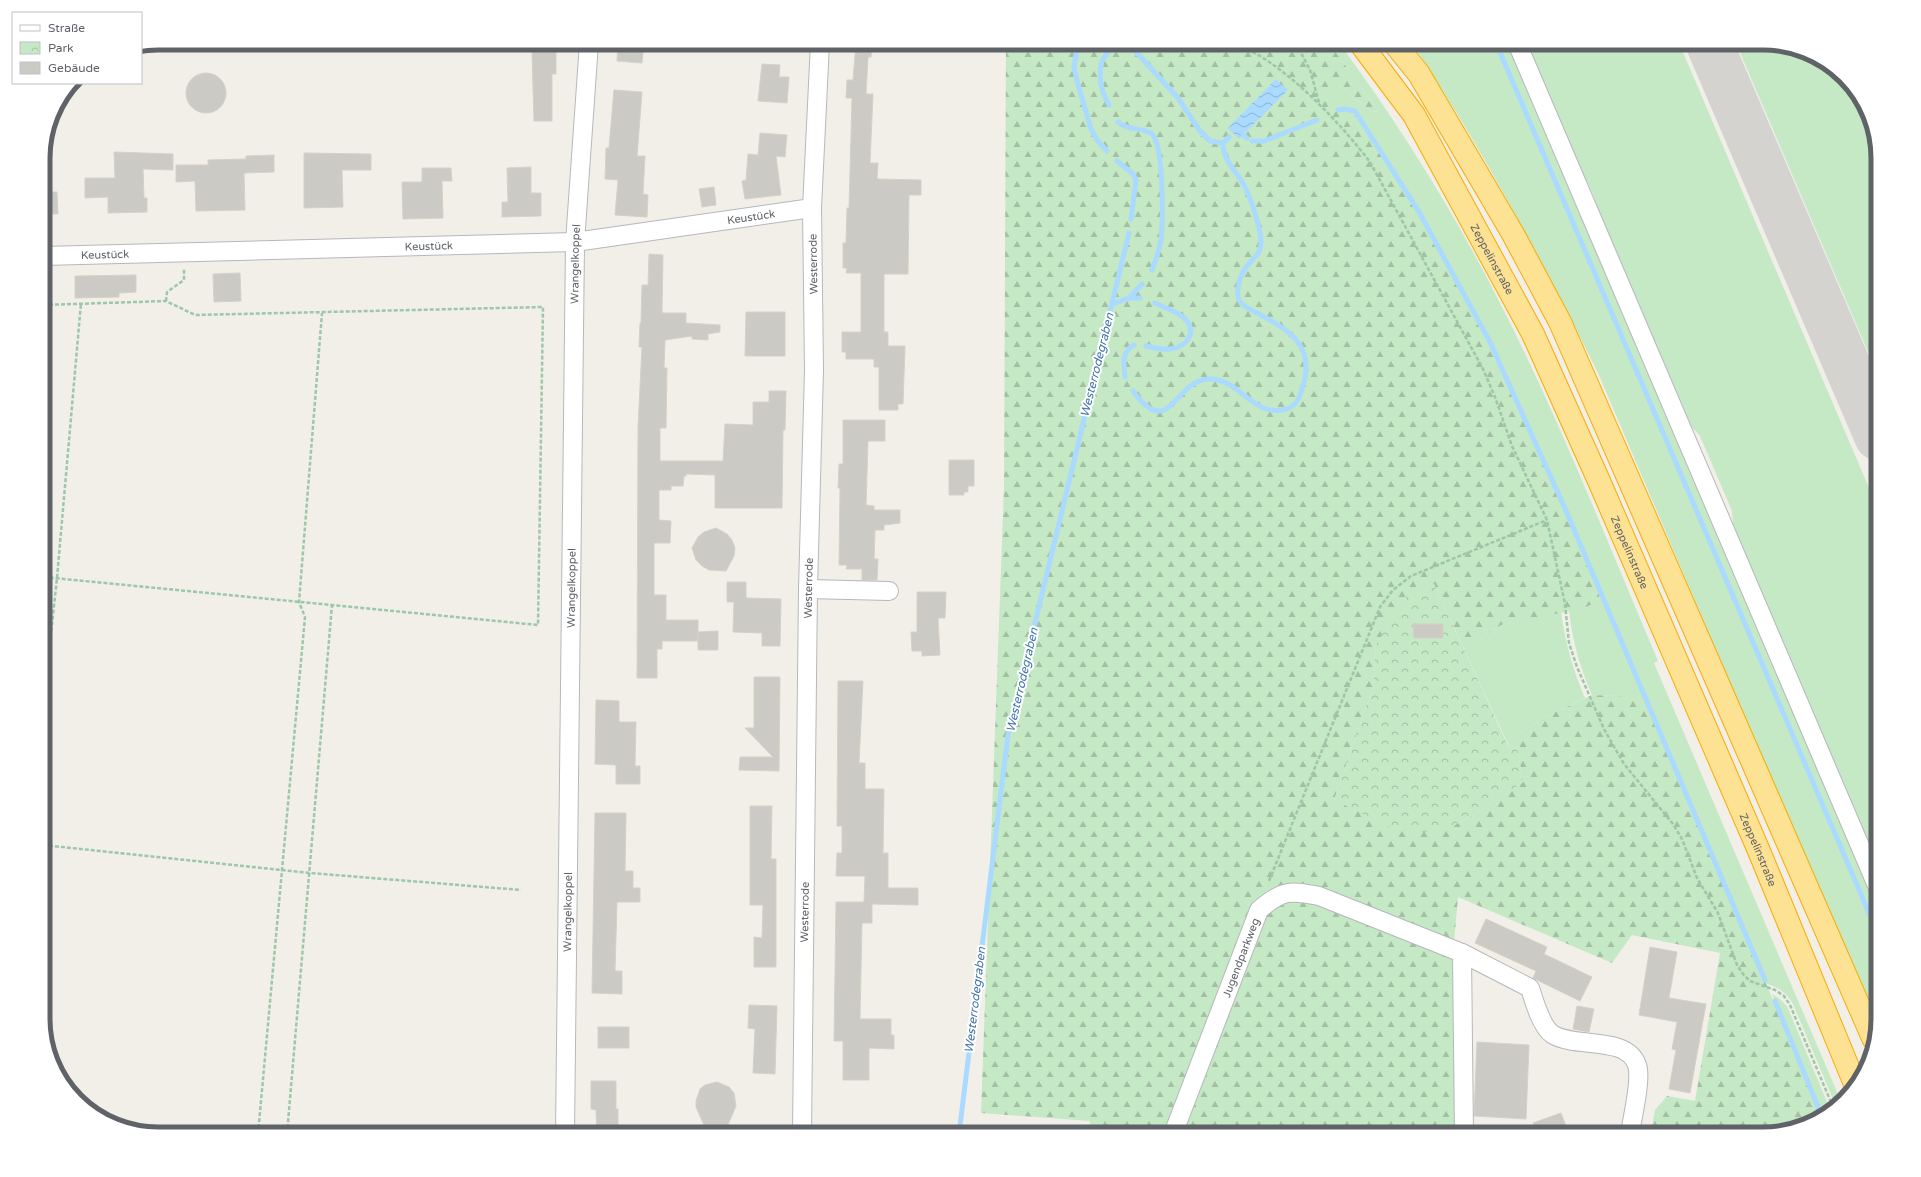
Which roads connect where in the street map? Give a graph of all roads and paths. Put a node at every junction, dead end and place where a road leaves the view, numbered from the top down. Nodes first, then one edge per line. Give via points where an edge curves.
1 (588, 50) edge
2 (820, 50) edge
3 (1250, 50) edge
4 (1300, 50) edge
5 (1365, 50) edge
6 (1399, 50) edge
7 (1520, 50) edge
8 (1320, 107) junction
9 (812, 208) junction
10 (574, 242) junction
11 (184, 253) junction
12 (50, 256) edge
13 (166, 301) junction
14 (81, 303) junction
15 (50, 305) edge
16 (322, 313) junction
17 (1547, 520) junction
18 (50, 578) edge
19 (57, 578) junction
20 (808, 590) junction
21 (889, 591) dead end
22 (299, 602) junction
23 (332, 605) junction
24 (50, 643) edge
25 (50, 846) edge
26 (283, 870) junction
27 (310, 872) junction
28 (1871, 872) edge
29 (521, 890) dead end
30 (1259, 910) junction
31 (1457, 951) junction
32 (1870, 1031) edge
33 (1853, 1079) edge
34 (1831, 1103) edge
35 (259, 1127) edge
36 (288, 1127) edge
37 (565, 1127) edge
38 (802, 1127) edge
39 (1176, 1127) edge
40 (1464, 1127) edge
41 (1631, 1127) edge

1 - 10 street, Wrangelkoppel
2 - 9 street, Westerrode
3 - 8 path via 1281,70
4 - 8 path via 1310,70
5 - 33 highway, Zeppelinstraße via 1414,115 1533,334 1759,851
6 - 32 highway via 1423,81 1513,234 1560,322
7 - 28 street
8 - 17 path via 1351,138 1370,162 1414,240 1483,369 1512,446
9 - 10 street, Keustück
9 - 20 street, Westerrode via 814,370
10 - 11 street, Keustück
10 - 37 street, Wrangelkoppel
11 - 12 street, Keustück
11 - 13 path via 184,280 167,292
13 - 14 path
13 - 16 path via 195,315
14 - 15 path
14 - 19 path
16 - 22 path
16 - 23 path via 543,307 538,625
17 - 30 path via 1411,576 1393,590 1380,607
17 - 34 path via 1569,643 1604,729 1624,764 1673,824 1682,839 1697,878 1718,913 1737,965 1743,974 1750,981 1775,990 1784,996 1790,1005
18 - 19 path
19 - 22 path
19 - 24 path
20 - 21 street
20 - 38 street, Westerrode
22 - 23 path
22 - 26 path via 305,616
23 - 27 path
25 - 26 path
26 - 27 path
26 - 35 path
27 - 29 path
27 - 36 path
30 - 31 street, Jugendparkweg via 1274,897 1286,892 1301,892 1319,896
30 - 39 street, Jugendparkweg
31 - 40 street
31 - 41 street, Jugendparkweg via 1530,988 1540,1016 1551,1033 1567,1041 1607,1044 1626,1051 1637,1064 1639,1077

